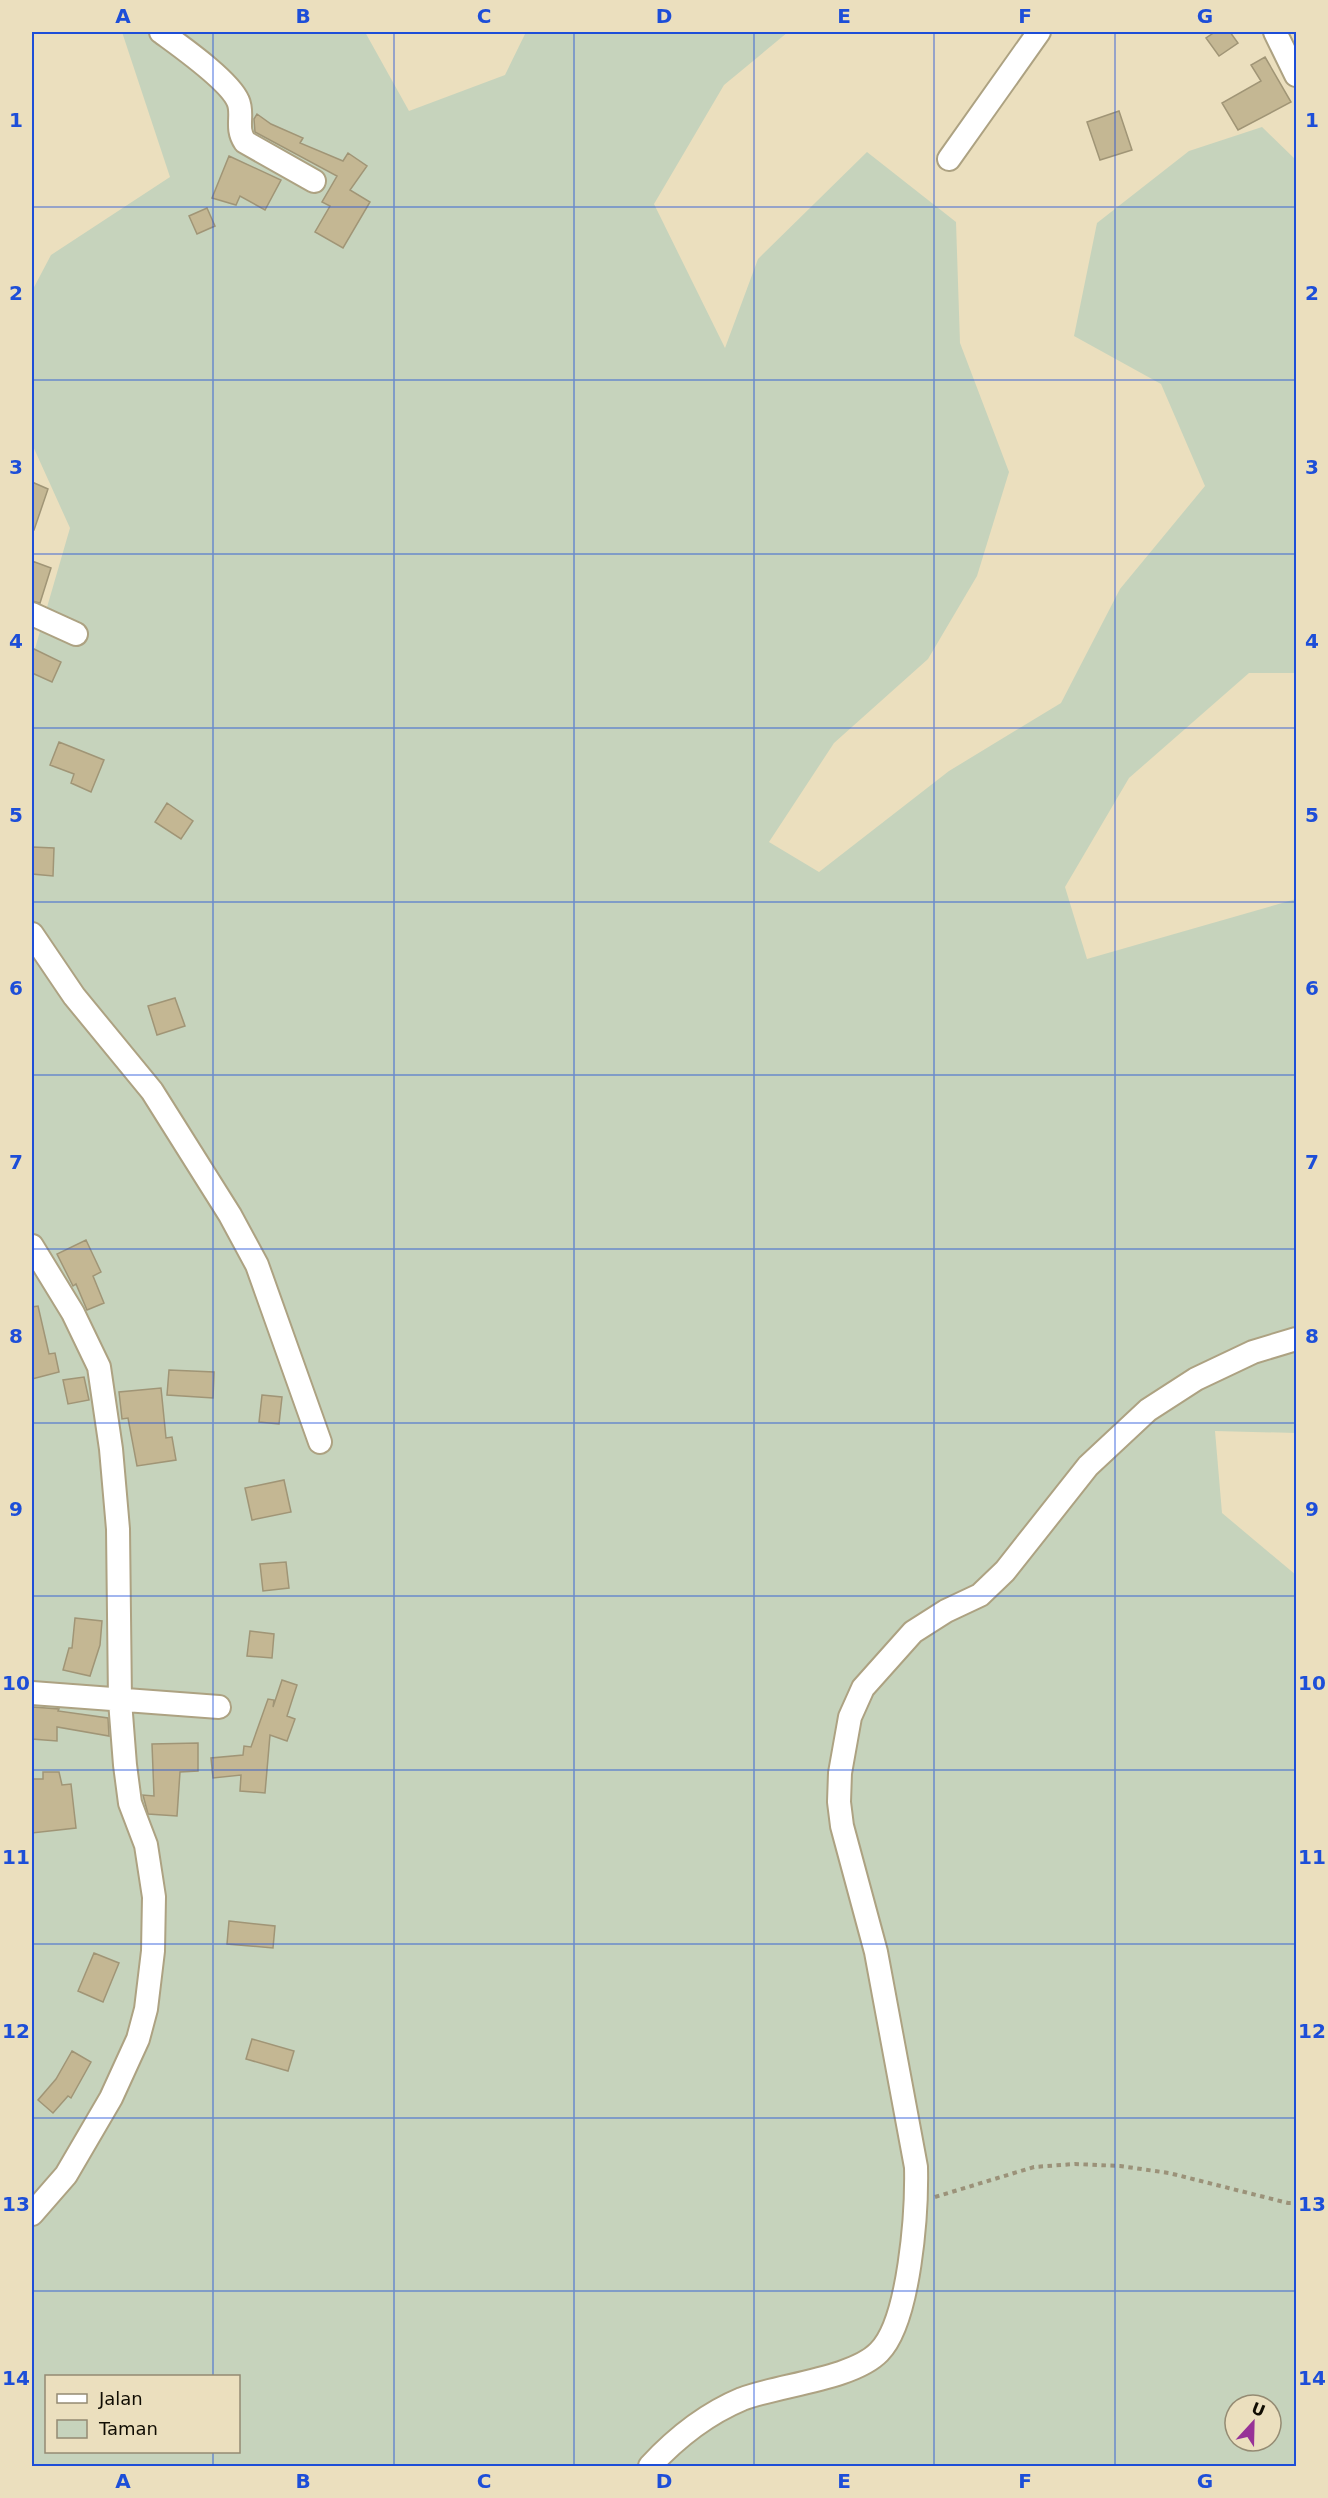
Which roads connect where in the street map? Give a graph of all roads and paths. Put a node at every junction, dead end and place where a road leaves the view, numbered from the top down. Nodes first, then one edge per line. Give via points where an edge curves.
1 (161, 32) edge
2 (1039, 32) edge
3 (1275, 32) edge
4 (1296, 75) edge
5 (949, 159) dead end
6 (314, 181) dead end
7 (32, 614) edge
8 (76, 634) dead end
9 (32, 934) edge
10 (32, 1246) edge
11 (1296, 1340) edge
12 (320, 1442) dead end
13 (32, 1693) edge
14 (120, 1701) junction
15 (219, 1707) dead end
16 (917, 2203) junction
17 (1296, 2204) edge
18 (32, 2214) edge
19 (650, 2466) edge

1 - 6 street via 229,87 238,100 240,136 244,142
2 - 5 street
3 - 4 street
7 - 8 street
9 - 12 street via 74,996 152,1091 230,1215 257,1265
10 - 14 street via 73,1313 99,1367 118,1530
11 - 16 street via 1253,1352 1196,1379 1148,1410 1088,1466 1005,1572 980,1594 912,1632 863,1688 850,1717 840,1773 842,1826 876,1952 916,2167
13 - 14 street
14 - 15 street
14 - 18 street via 130,1803 146,1845 154,1897 146,2009 138,2039 111,2098 66,2175
16 - 17 path via 1034,2167 1075,2164 1169,2173
16 - 19 street via 902,2305 892,2334 879,2353 858,2366 742,2399 699,2422

